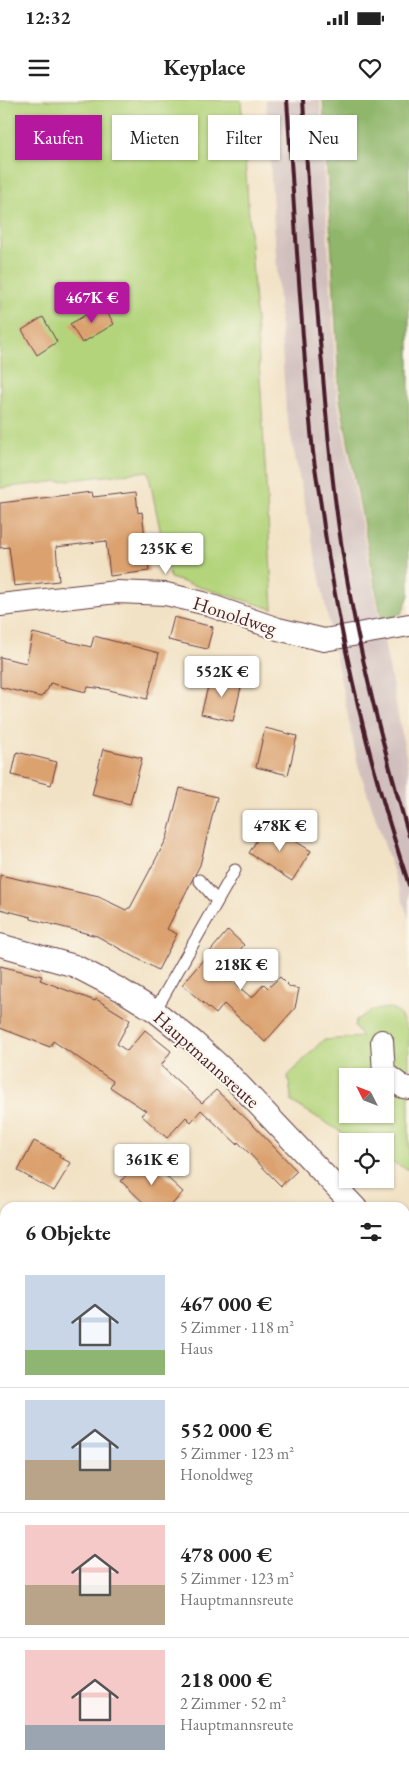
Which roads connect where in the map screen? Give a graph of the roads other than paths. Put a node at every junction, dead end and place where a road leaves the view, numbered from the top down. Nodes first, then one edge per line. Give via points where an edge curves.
1 (0, 605) edge
2 (409, 625) edge
3 (235, 870) dead end
4 (199, 880) dead end
5 (217, 901) junction
6 (0, 945) edge
7 (155, 1011) junction
8 (382, 1041) dead end
9 (409, 1088) edge
10 (350, 1202) edge

1 - 2 street, Honoldweg via 117,592 166,594 324,640
3 - 5 lane
4 - 5 lane
5 - 7 lane
6 - 7 street, Hauptmannsreute via 75,966
7 - 10 street, Hauptmannsreute via 230,1075
8 - 9 street via 384,1073

